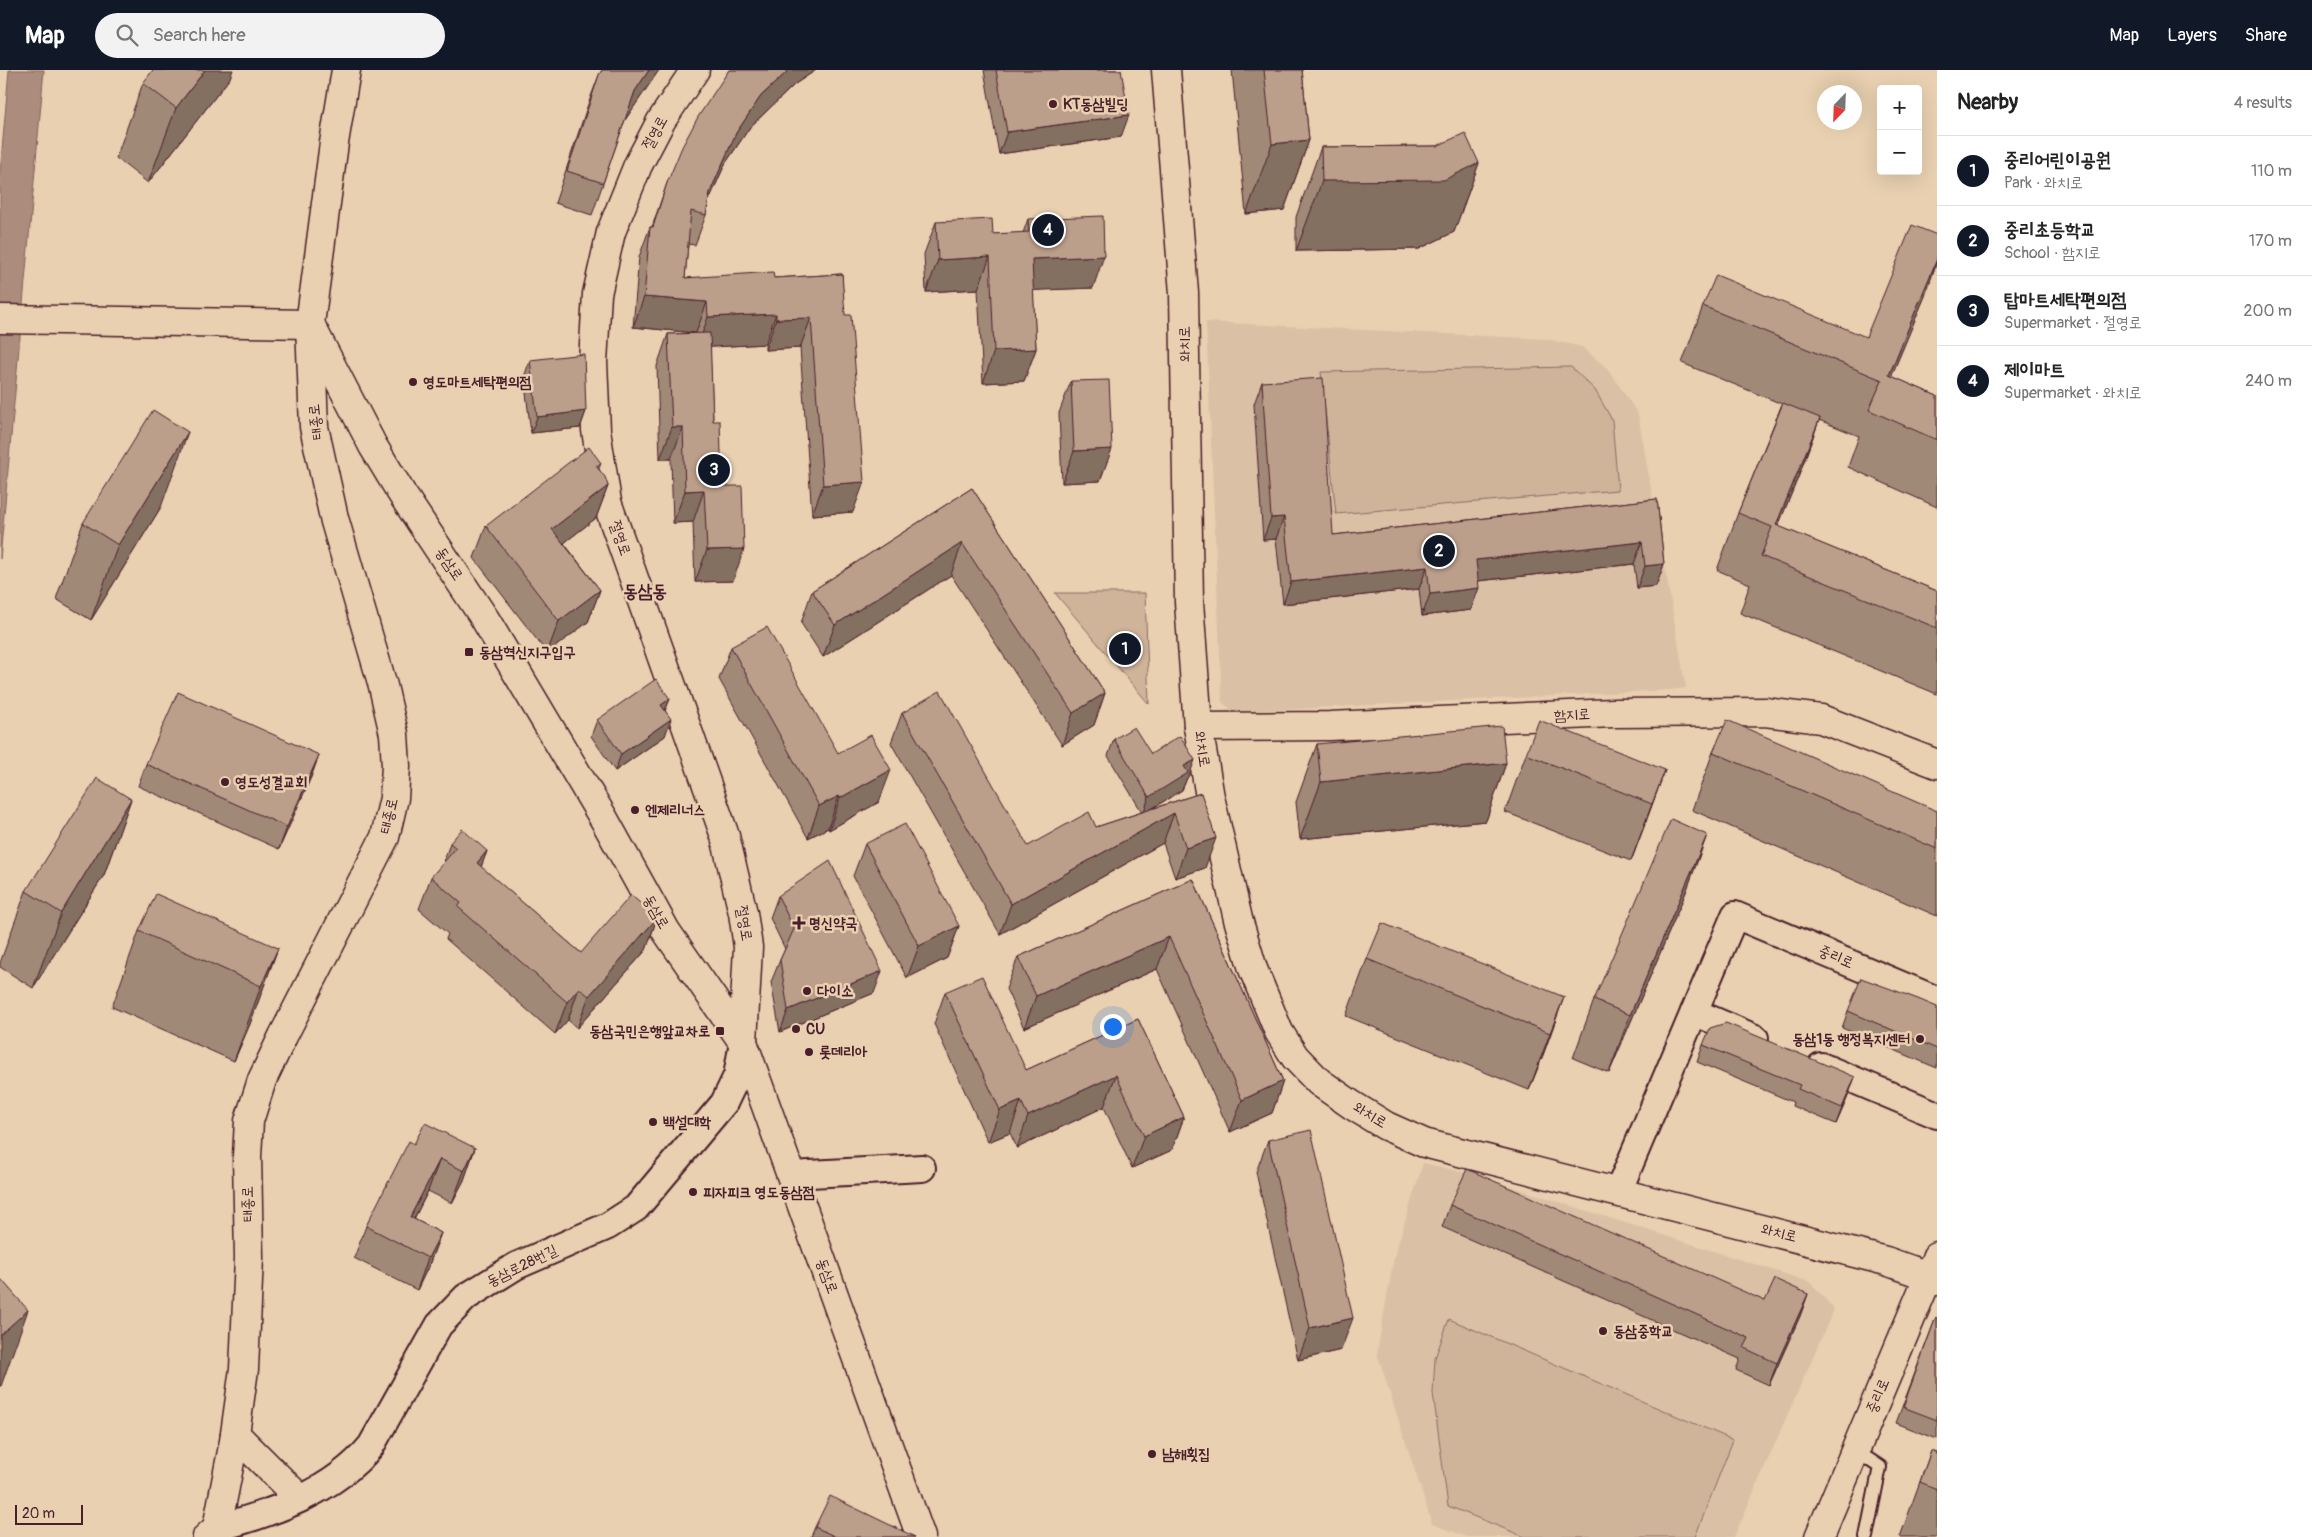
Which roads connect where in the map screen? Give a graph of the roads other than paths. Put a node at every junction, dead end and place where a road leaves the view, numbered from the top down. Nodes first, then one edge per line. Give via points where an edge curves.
1 (346, 70) edge
2 (695, 70) edge
3 (1166, 70) edge
4 (0, 319) edge
5 (310, 324) junction
6 (1198, 727) junction
7 (1937, 764) edge
8 (1937, 1000) edge
9 (1694, 1012) junction
10 (743, 1042) junction
11 (1775, 1046) edge
12 (1802, 1058) edge
13 (1937, 1115) edge
14 (922, 1168) dead end
15 (791, 1175) junction
16 (1618, 1192) junction
17 (1934, 1271) edge
18 (235, 1434) junction
19 (1856, 1450) junction
20 (299, 1498) junction
21 (217, 1534) edge
22 (921, 1537) edge
23 (1819, 1537) edge
24 (1866, 1537) edge

1 - 5 main road, 태종로
2 - 10 main road, 절영로 via 661,120 638,165 611,232 597,294 593,362 596,430 607,502 725,836 748,947
3 - 6 main road, 와치로 via 1184,293 1189,602
4 - 5 main road
5 - 10 main road, 동삼로 via 373,446 485,619 604,819 666,931
5 - 18 main road, 태종로 via 314,427 334,518 394,734 396,774 394,798 384,837 262,1080 249,1121 249,1258 244,1369
6 - 7 main road, 함지로 via 1330,726 1612,712 1765,712 1821,719
6 - 16 main road, 와치로 via 1210,797 1238,919 1253,969 1279,1032 1295,1057 1319,1082 1352,1105 1386,1126 1424,1143
8 - 9 street, 중리로 via 1735,915
9 - 11 street
9 - 16 street
10 - 15 main road, 동삼로
10 - 20 street, 동삼로28번길 via 737,1076 724,1103 636,1208 608,1226 516,1266 466,1297 439,1325 371,1446 358,1462 333,1482
12 - 13 street
14 - 15 street
15 - 22 main road, 동삼로
16 - 17 main road, 와치로
17 - 19 main road, 중리로
18 - 20 main road
18 - 21 main road, 태종로
19 - 23 main road, 중리로
19 - 24 lane via 1880,1467
20 - 21 street, 동삼로28번길

